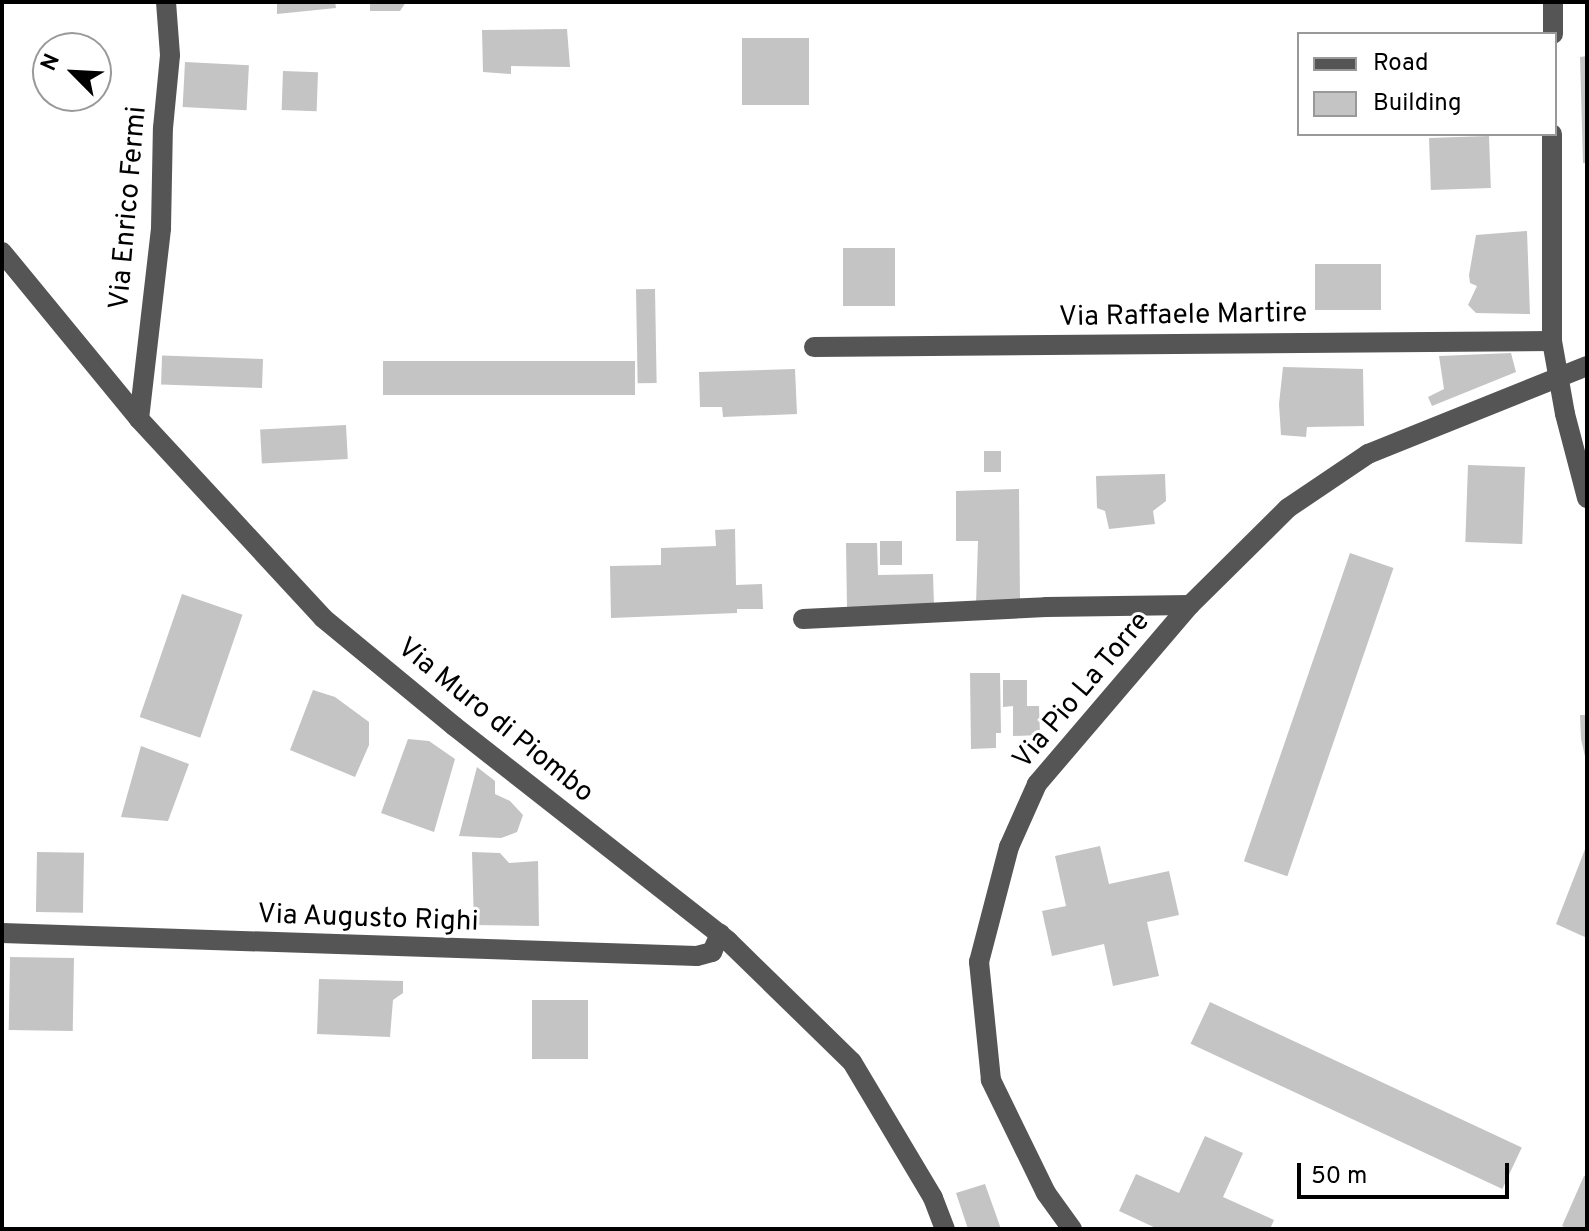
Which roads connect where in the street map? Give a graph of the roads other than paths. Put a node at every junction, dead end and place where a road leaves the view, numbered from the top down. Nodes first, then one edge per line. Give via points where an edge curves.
1 (166, 2) edge
2 (1553, 2) edge
3 (1553, 32) edge
4 (1552, 136) edge
5 (2, 252) edge
6 (1552, 341) junction
7 (814, 347) dead end
8 (1587, 366) edge
9 (1561, 376) junction
10 (139, 419) junction
11 (1587, 498) edge
12 (1190, 605) junction
13 (803, 619) dead end
14 (2, 933) edge
15 (720, 934) junction
16 (945, 1229) edge
17 (1072, 1229) edge

1 - 10 street, Via Enrico Fermi via 170,55 161,228
2 - 3 street
4 - 6 street
5 - 10 street, Via Muro di Piombo
6 - 7 street, Via Raffaele Martire
6 - 9 street
8 - 9 street, Via Pio La Torre
9 - 11 street via 1565,414
9 - 12 street, Via Pio La Torre via 1368,454 1322,482 1288,508
10 - 15 street, Via Muro di Piombo via 323,618
12 - 13 street
12 - 17 street, Via Pio La Torre via 1037,784 1009,847 979,962 991,1080 1046,1193
14 - 15 street, Via Augusto Righi via 697,956 712,952
15 - 16 street, Via Muro di Piombo via 852,1062 933,1198

